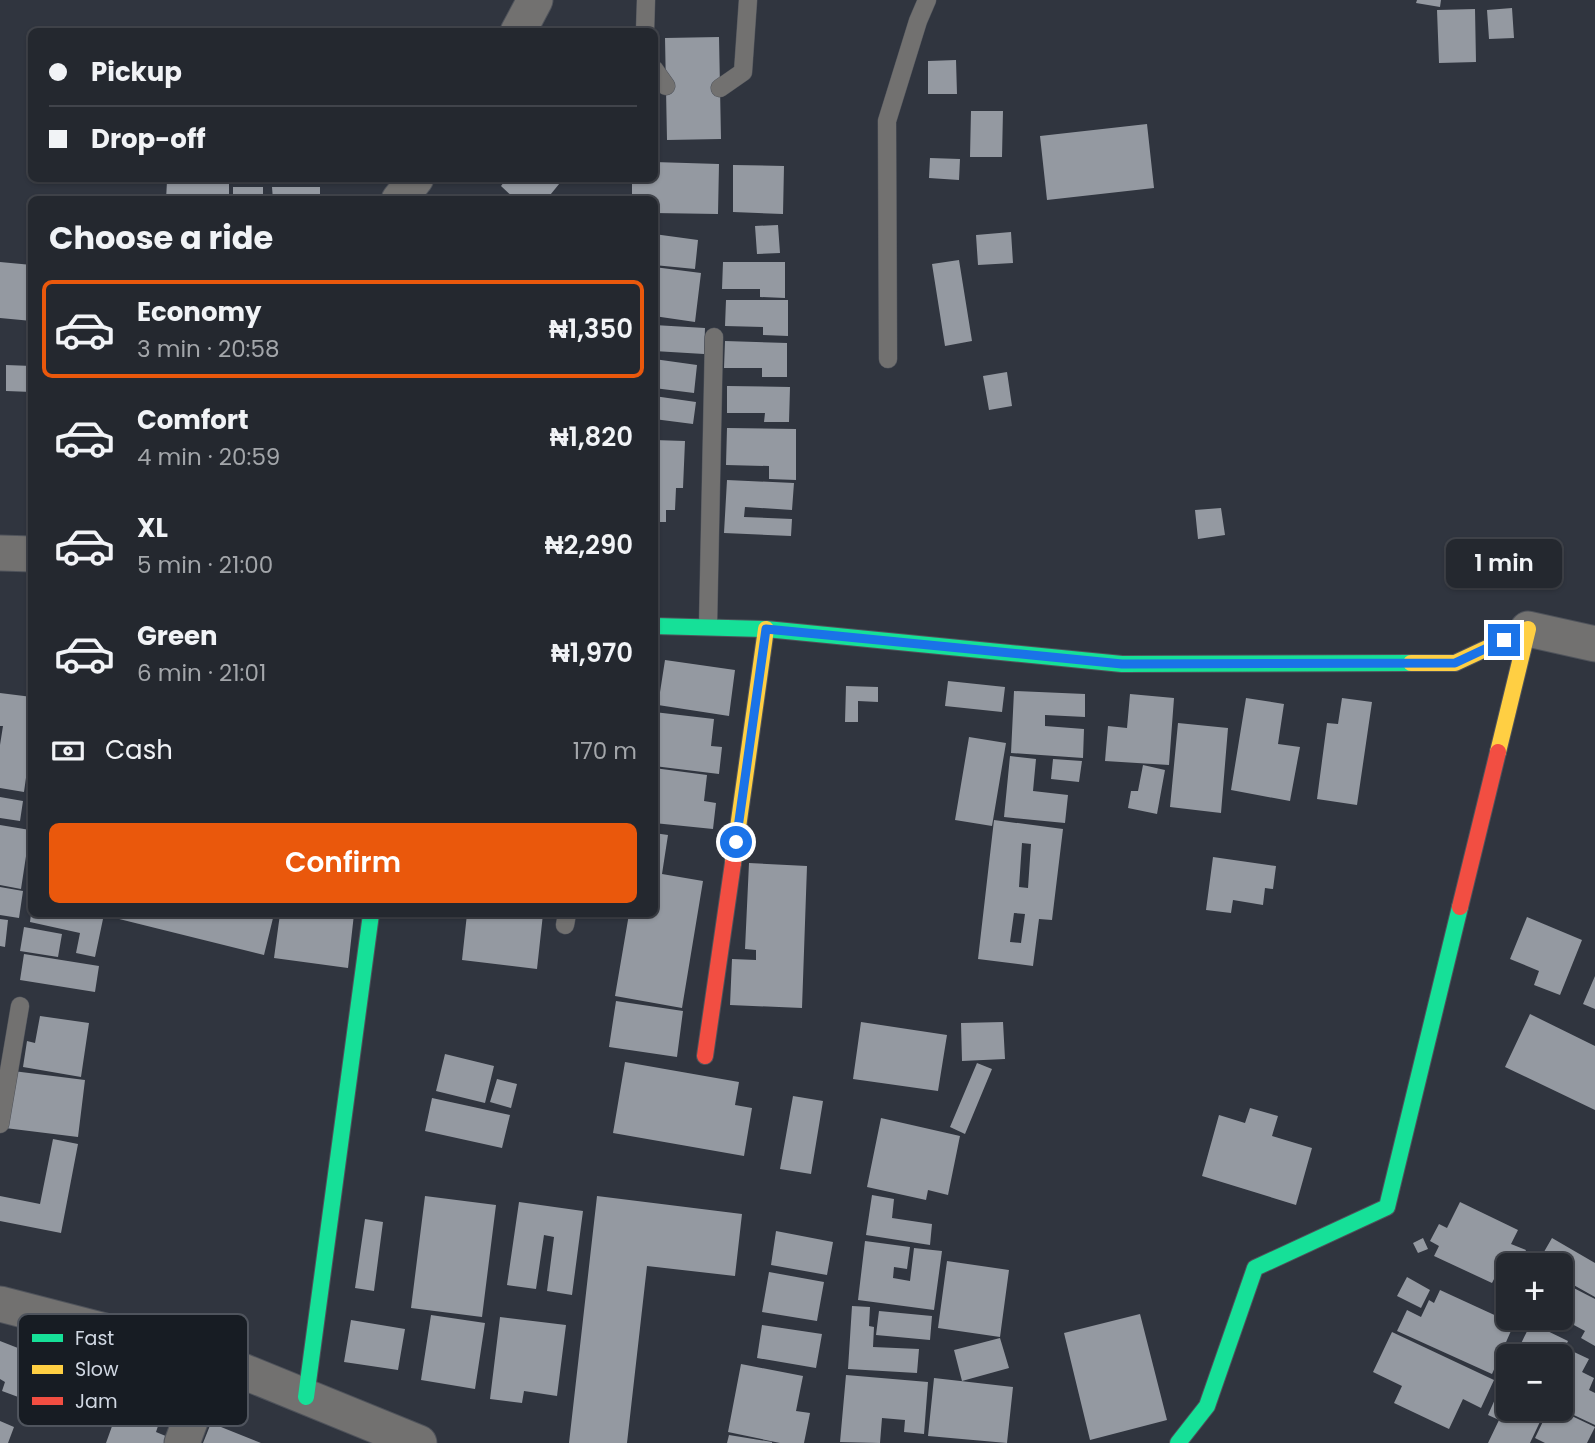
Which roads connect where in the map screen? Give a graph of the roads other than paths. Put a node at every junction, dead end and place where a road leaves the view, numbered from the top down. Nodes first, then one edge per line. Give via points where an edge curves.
1 (535, 0) edge
2 (646, 0) edge
3 (748, 0) edge
4 (927, 0) edge
5 (520, 28) edge
6 (645, 28) edge
7 (658, 75) edge
8 (666, 86) dead end
9 (720, 88) dead end
10 (413, 182) edge
11 (402, 196) edge
12 (714, 337) dead end
13 (888, 359) dead end
14 (0, 553) edge
15 (28, 554) edge
16 (658, 626) edge
17 (708, 626) junction
18 (766, 629) junction
19 (1528, 629) junction
20 (1595, 644) edge
21 (371, 917) edge
22 (20, 1006) dead end
23 (705, 1056) dead end
24 (0, 1124) edge
25 (0, 1304) edge
26 (39, 1314) edge
27 (248, 1373) edge
28 (306, 1397) junction
29 (188, 1426) edge
30 (182, 1443) edge
31 (419, 1443) edge
32 (1178, 1443) edge

1 - 5 street
2 - 6 lane
3 - 9 lane via 743,72
4 - 13 lane via 887,121
7 - 8 lane
10 - 11 street
12 - 17 lane
14 - 15 street
16 - 17 street
17 - 18 street
18 - 19 street via 1135,664 1455,663
18 - 23 street
19 - 20 street
19 - 32 street via 1387,1207 1255,1268 1207,1406
21 - 28 street
22 - 24 lane
25 - 26 street
27 - 28 street
28 - 31 street
29 - 30 street

